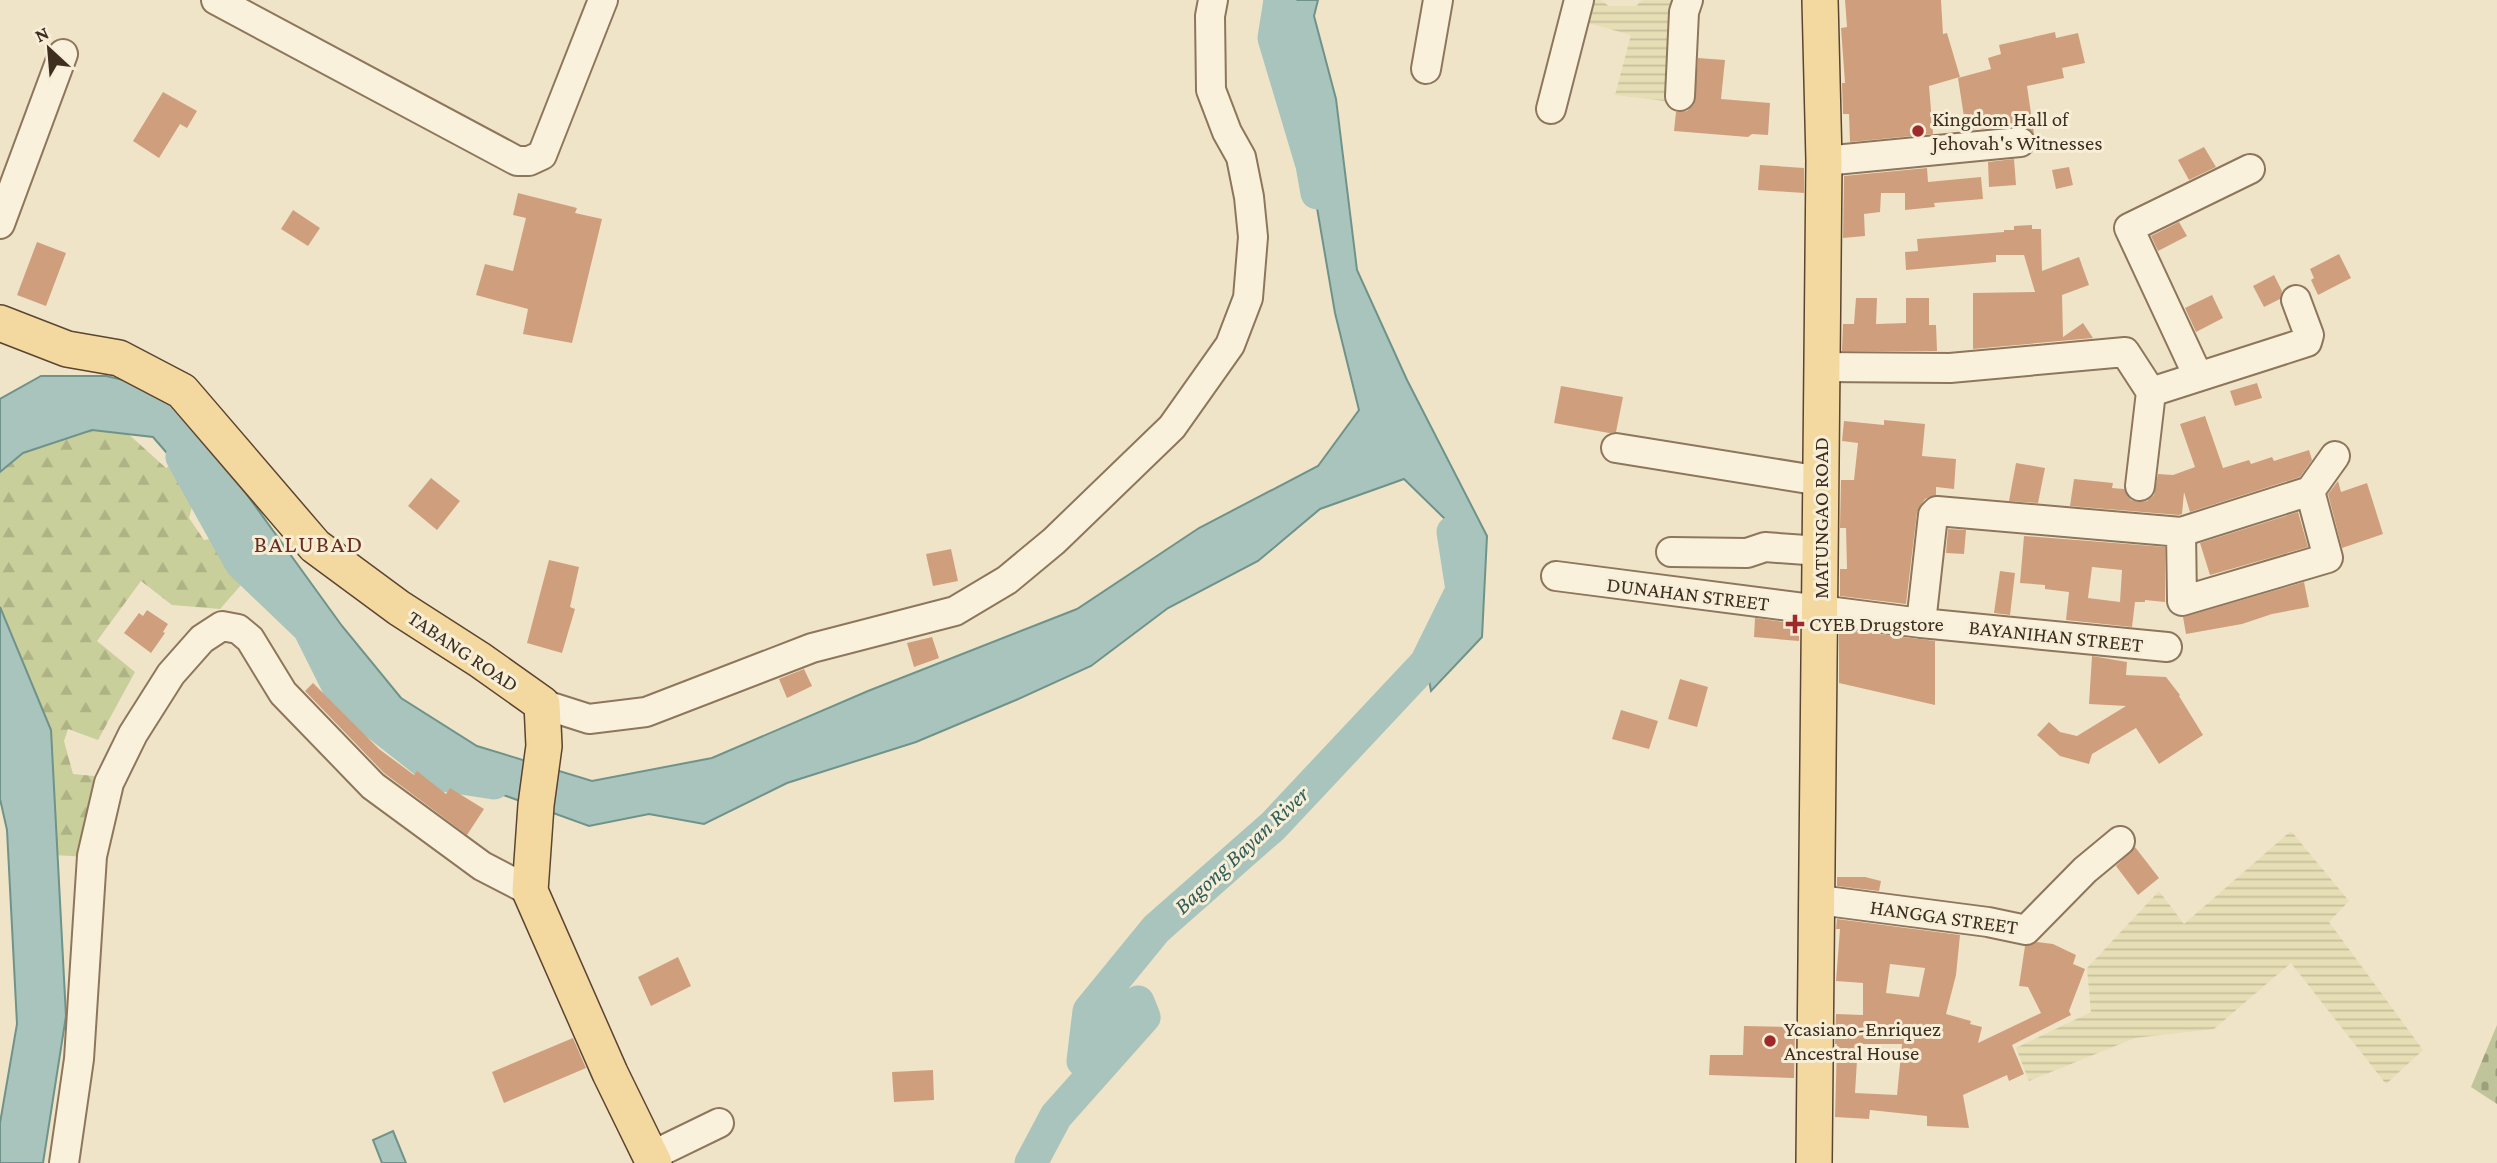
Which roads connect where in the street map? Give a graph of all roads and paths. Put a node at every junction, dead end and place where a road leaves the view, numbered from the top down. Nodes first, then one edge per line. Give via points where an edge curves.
1 (216, 0) edge
2 (603, 0) edge
3 (1213, 0) edge
4 (1438, 0) edge
5 (1579, 0) edge
6 (1688, 0) edge
7 (1820, 0) edge
8 (62, 54) dead end
9 (1426, 69) dead end
10 (1680, 96) dead end
11 (1551, 109) dead end
12 (2020, 142) dead end
13 (1824, 161) junction
14 (2250, 169) dead end
15 (0, 224) edge
16 (2296, 300) dead end
17 (0, 323) edge
18 (1821, 367) junction
19 (2197, 376) junction
20 (2151, 392) junction
21 (1616, 448) dead end
22 (2335, 456) dead end
23 (1821, 481) junction
24 (2140, 486) dead end
25 (2311, 491) junction
26 (2181, 532) junction
27 (1820, 551) junction
28 (1671, 552) dead end
29 (1556, 576) dead end
30 (1820, 611) junction
31 (1921, 622) junction
32 (2167, 647) dead end
33 (542, 705) junction
34 (2120, 841) dead end
35 (530, 891) junction
36 (1819, 900) junction
37 (719, 1123) dead end
38 (652, 1160) edge
39 (64, 1163) edge
40 (1814, 1163) edge

1 - 2 street via 517,161 542,155
3 - 33 street via 1211,90 1241,157 1250,197 1253,237 1248,298 1230,345 1171,427 1054,541 1007,580 955,611 812,648 646,712 589,719
4 - 9 street
5 - 11 street
6 - 10 street
7 - 13 main road, MATUNGAO ROAD
8 - 15 street
12 - 13 street
13 - 18 main road, MATUNGAO ROAD
14 - 19 street via 2129,228
16 - 19 street via 2309,335 2307,342
17 - 33 main road, TABANG ROAD via 67,349 119,358 182,391 315,546
18 - 20 street via 1950,368 2125,352
18 - 23 main road, MATUNGAO ROAD
19 - 20 street
20 - 24 street
21 - 23 street
22 - 25 street
23 - 27 main road, MATUNGAO ROAD
25 - 26 street
25 - 26 street via 2328,558 2182,601
26 - 31 street via 1937,511
27 - 28 street via 1765,547 1748,553
27 - 30 main road, MATUNGAO ROAD
29 - 30 street, DUNAHAN STREET
30 - 31 street, BAYANIHAN STREET
30 - 36 main road, MATUNGAO ROAD
31 - 32 street, BAYANIHAN STREET
33 - 35 main road via 544,746
34 - 36 street, HANGGA STREET via 2026,930
35 - 38 main road
35 - 39 street via 482,866 373,786 283,693 250,639 238,629 222,626 202,639 171,674 133,733 109,783 92,856 79,1059
36 - 40 main road, MATUNGAO ROAD
37 - 38 street

